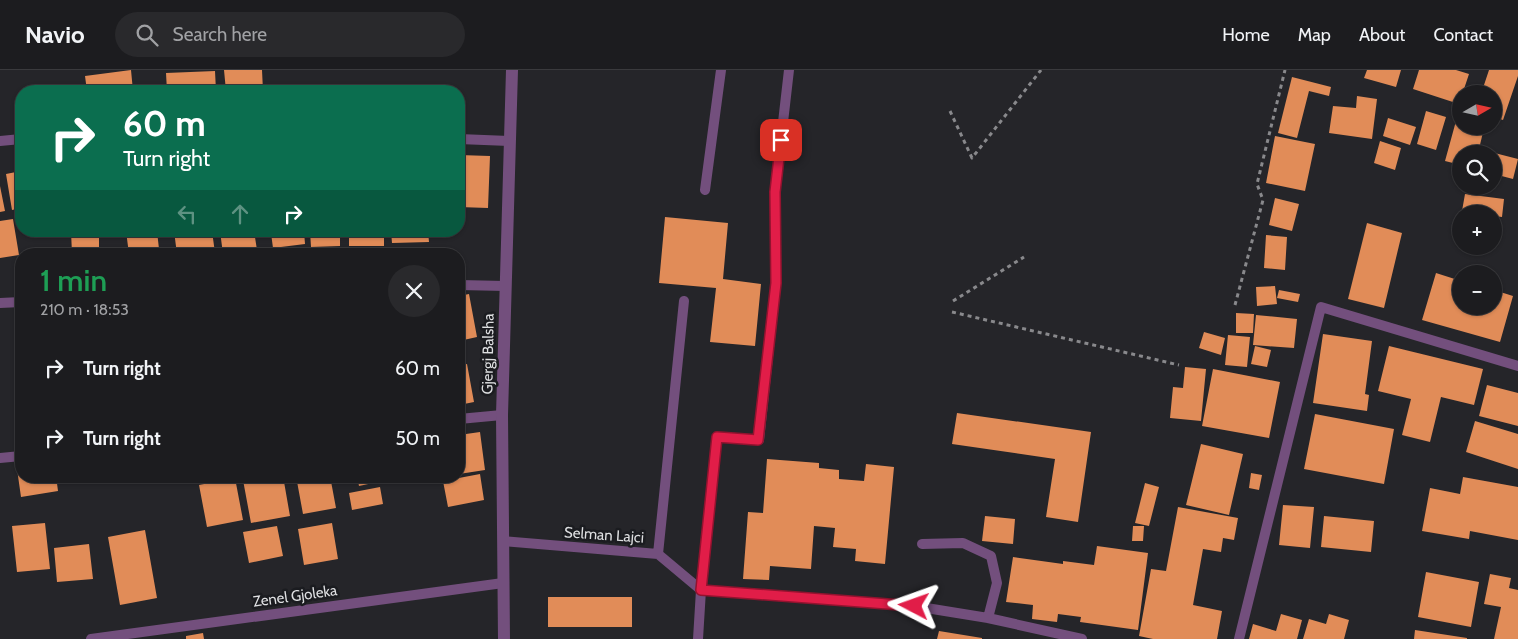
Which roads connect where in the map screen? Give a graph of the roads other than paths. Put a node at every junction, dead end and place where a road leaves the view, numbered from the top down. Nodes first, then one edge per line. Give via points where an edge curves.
1 (512, 70) edge
2 (721, 70) edge
3 (789, 70) edge
4 (465, 138) edge
5 (15, 140) edge
6 (0, 141) edge
7 (509, 141) junction
8 (705, 190) dead end
9 (465, 285) edge
10 (505, 286) junction
11 (684, 301) dead end
12 (15, 303) edge
13 (0, 304) edge
14 (1518, 366) edge
15 (502, 415) junction
16 (465, 418) edge
17 (15, 457) edge
18 (0, 458) edge
19 (503, 541) junction
20 (922, 544) dead end
21 (658, 554) junction
22 (503, 583) junction
23 (701, 590) junction
24 (988, 618) junction
25 (91, 639) edge
26 (504, 639) edge
27 (698, 639) edge
28 (1082, 639) edge
29 (1239, 639) edge

1 - 7 street, Gjergj Balsha
2 - 8 lane
3 - 23 lane via 775,192 776,283 758,440 717,437
4 - 7 lane
5 - 6 lane
7 - 10 street, Gjergj Balsha
9 - 10 lane
10 - 15 street, Gjergj Balsha
11 - 21 lane
12 - 13 lane
14 - 29 lane via 1321,307
15 - 16 lane
15 - 19 street, Gjergj Balsha
17 - 18 lane
19 - 21 lane, Selman Lajci
19 - 22 street, Gjergj Balsha
20 - 24 lane via 963,543 991,556 997,583
21 - 23 lane, Selman Lajci
22 - 25 lane, Zenel Gjoleka
22 - 26 street, Gjergj Balsha
23 - 24 lane via 914,606
23 - 27 lane
24 - 28 lane

